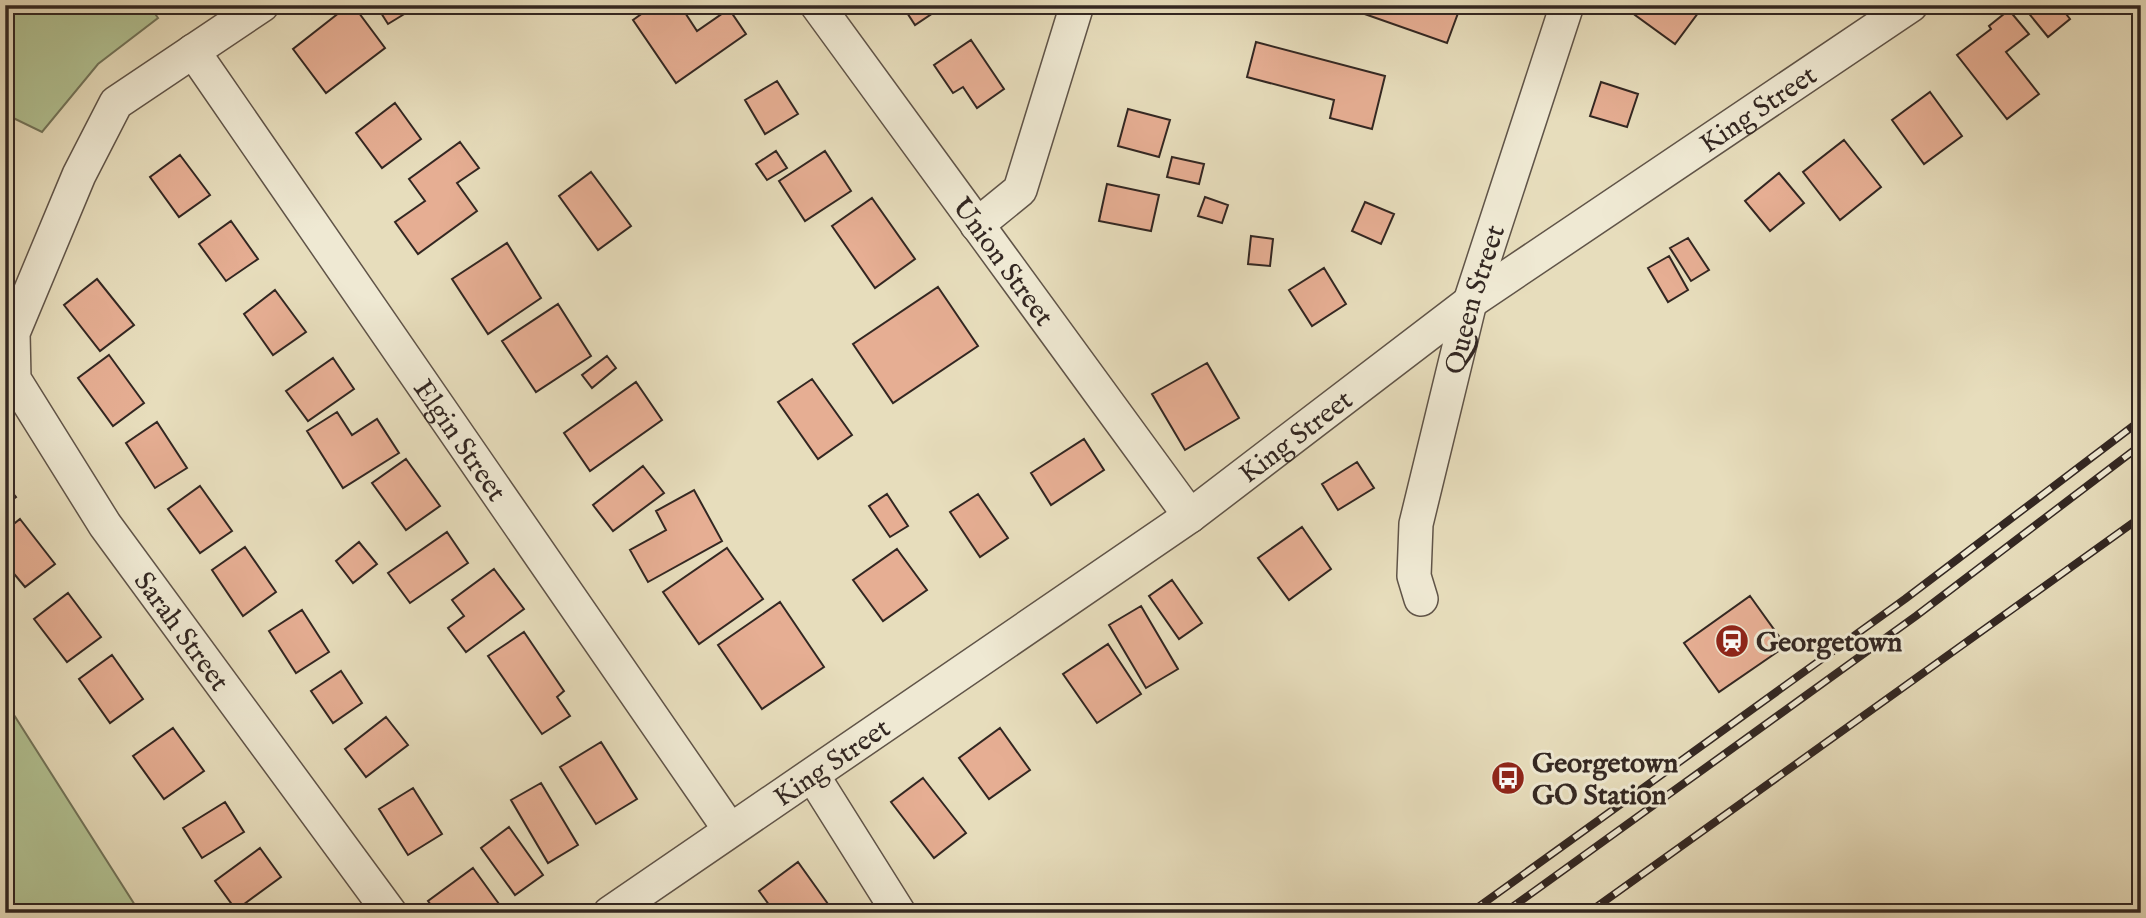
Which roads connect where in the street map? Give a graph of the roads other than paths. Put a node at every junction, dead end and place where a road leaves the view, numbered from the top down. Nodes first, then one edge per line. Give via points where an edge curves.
1 (262, 5) edge
2 (817, 5) edge
3 (1077, 5) edge
4 (1567, 5) edge
5 (1911, 5) edge
6 (194, 51) junction
7 (976, 225) junction
8 (1471, 302) junction
9 (1190, 516) junction
10 (1420, 599) dead end
11 (813, 776) junction
12 (730, 830) junction
13 (390, 913) edge
14 (610, 913) edge
15 (899, 913) edge

1 - 6 street
2 - 7 street, Union Street
3 - 7 street via 1020,190
4 - 8 street, Queen Street
5 - 8 street, King Street
6 - 12 street, Elgin Street
6 - 13 street, Sarah Street via 116,103 79,175 13,333 14,379 105,525
7 - 9 street, Union Street
8 - 9 street, King Street
8 - 10 street, Queen Street via 1416,524 1414,576
9 - 11 street, King Street
11 - 12 street, King Street
11 - 15 street
12 - 14 street, King Street

